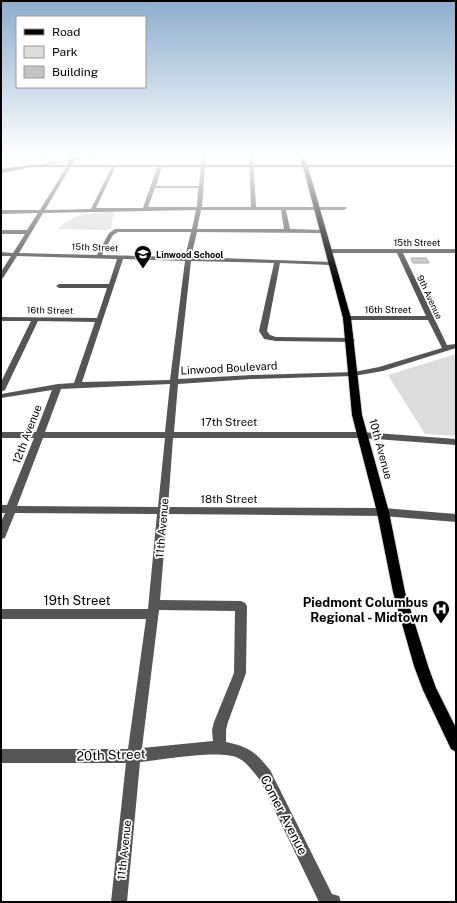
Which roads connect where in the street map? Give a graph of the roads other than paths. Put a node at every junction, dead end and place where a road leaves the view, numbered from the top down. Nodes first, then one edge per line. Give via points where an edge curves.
1 (50, 197) edge
2 (99, 197) edge
3 (149, 197) edge
4 (200, 197) edge
5 (253, 197) edge
6 (315, 197) edge
7 (146, 208) junction
8 (198, 208) junction
9 (254, 208) junction
10 (283, 208) junction
11 (318, 208) junction
12 (344, 208) dead end
13 (93, 210) junction
14 (1, 212) edge
15 (41, 212) junction
16 (194, 230) junction
17 (287, 230) junction
18 (323, 231) junction
19 (1, 232) edge
20 (28, 232) junction
21 (329, 251) junction
22 (399, 251) junction
23 (456, 251) edge
24 (1, 254) edge
25 (15, 254) junction
26 (99, 256) junction
27 (121, 257) junction
28 (188, 258) junction
29 (277, 261) junction
30 (332, 263) junction
31 (1, 277) edge
32 (59, 286) dead end
33 (111, 286) junction
34 (347, 318) junction
35 (430, 318) junction
36 (1, 319) edge
37 (36, 319) junction
38 (99, 320) junction
39 (351, 340) junction
40 (456, 346) edge
41 (447, 349) junction
42 (354, 374) junction
43 (174, 382) junction
44 (77, 385) junction
45 (58, 386) junction
46 (1, 390) edge
47 (1, 396) edge
48 (170, 434) junction
49 (1, 435) edge
50 (362, 435) junction
51 (39, 436) junction
52 (456, 442) edge
53 (6, 509) edge
54 (163, 511) junction
55 (383, 512) junction
56 (456, 518) edge
57 (1, 535) edge
58 (154, 610) junction
59 (1, 614) edge
60 (456, 744) edge
61 (220, 747) junction
62 (1, 756) edge
63 (134, 756) junction
64 (119, 902) edge
65 (333, 902) edge

1 - 15 street
2 - 13 street
3 - 7 street
4 - 8 street, 11th Avenue
5 - 9 street
6 - 11 main road, 10th Avenue
7 - 8 street
7 - 13 street
8 - 9 street
8 - 16 street, 11th Avenue
9 - 10 street
10 - 11 street
10 - 17 street
11 - 12 street
11 - 18 main road, 10th Avenue
13 - 15 street
14 - 15 street
15 - 20 street
16 - 17 street
16 - 26 street via 115,230
16 - 28 street, 11th Avenue
17 - 18 street
18 - 21 main road, 10th Avenue
19 - 20 street
20 - 25 street
21 - 22 street, 15th Street
21 - 30 main road, 10th Avenue
22 - 23 street, 15th Street
22 - 35 street, 9th Avenue
24 - 25 street, 15th Street
25 - 26 street, 15th Street
25 - 31 street
26 - 27 street, 15th Street
27 - 28 street, 15th Street
27 - 33 street
28 - 29 street, 15th Street
28 - 43 street, 11th Avenue
29 - 30 street, 15th Street
29 - 39 street via 263,331 267,337
30 - 34 main road, 10th Avenue
32 - 33 street
33 - 38 street
34 - 35 street, 16th Street
34 - 39 main road, 10th Avenue
35 - 41 street, 9th Avenue
36 - 37 street, 16th Street
37 - 38 street, 16th Street
37 - 46 street
38 - 44 street
39 - 42 main road, 10th Avenue
40 - 41 street, Linwood Boulevard
41 - 42 street, Linwood Boulevard
42 - 43 street, Linwood Boulevard
42 - 50 main road, 10th Avenue via 355,401
43 - 44 street, Linwood Boulevard
43 - 48 street, 11th Avenue
44 - 45 street, Linwood Boulevard
45 - 47 street, Linwood Boulevard
45 - 51 street, 12th Avenue
48 - 50 street, 17th Street
48 - 51 street, 17th Street
48 - 54 street, 11th Avenue
49 - 51 street, 17th Street
50 - 52 street, 17th Street
50 - 55 main road, 10th Avenue
51 - 53 street, 12th Avenue
53 - 54 street, 18th Street
53 - 57 street, 12th Avenue
54 - 55 street, 18th Street
54 - 58 street, 11th Avenue
55 - 56 street, 18th Street
55 - 60 main road, 10th Avenue via 399,592 414,644 430,690
58 - 59 street, 19th Street
58 - 61 street, 19th Street via 241,606 240,673 221,722
58 - 63 street, 11th Avenue
61 - 63 street, 20th Street
61 - 65 street, Comer Avenue via 242,752 265,775 327,900
62 - 63 street, 20th Street
63 - 64 street, 11th Avenue

